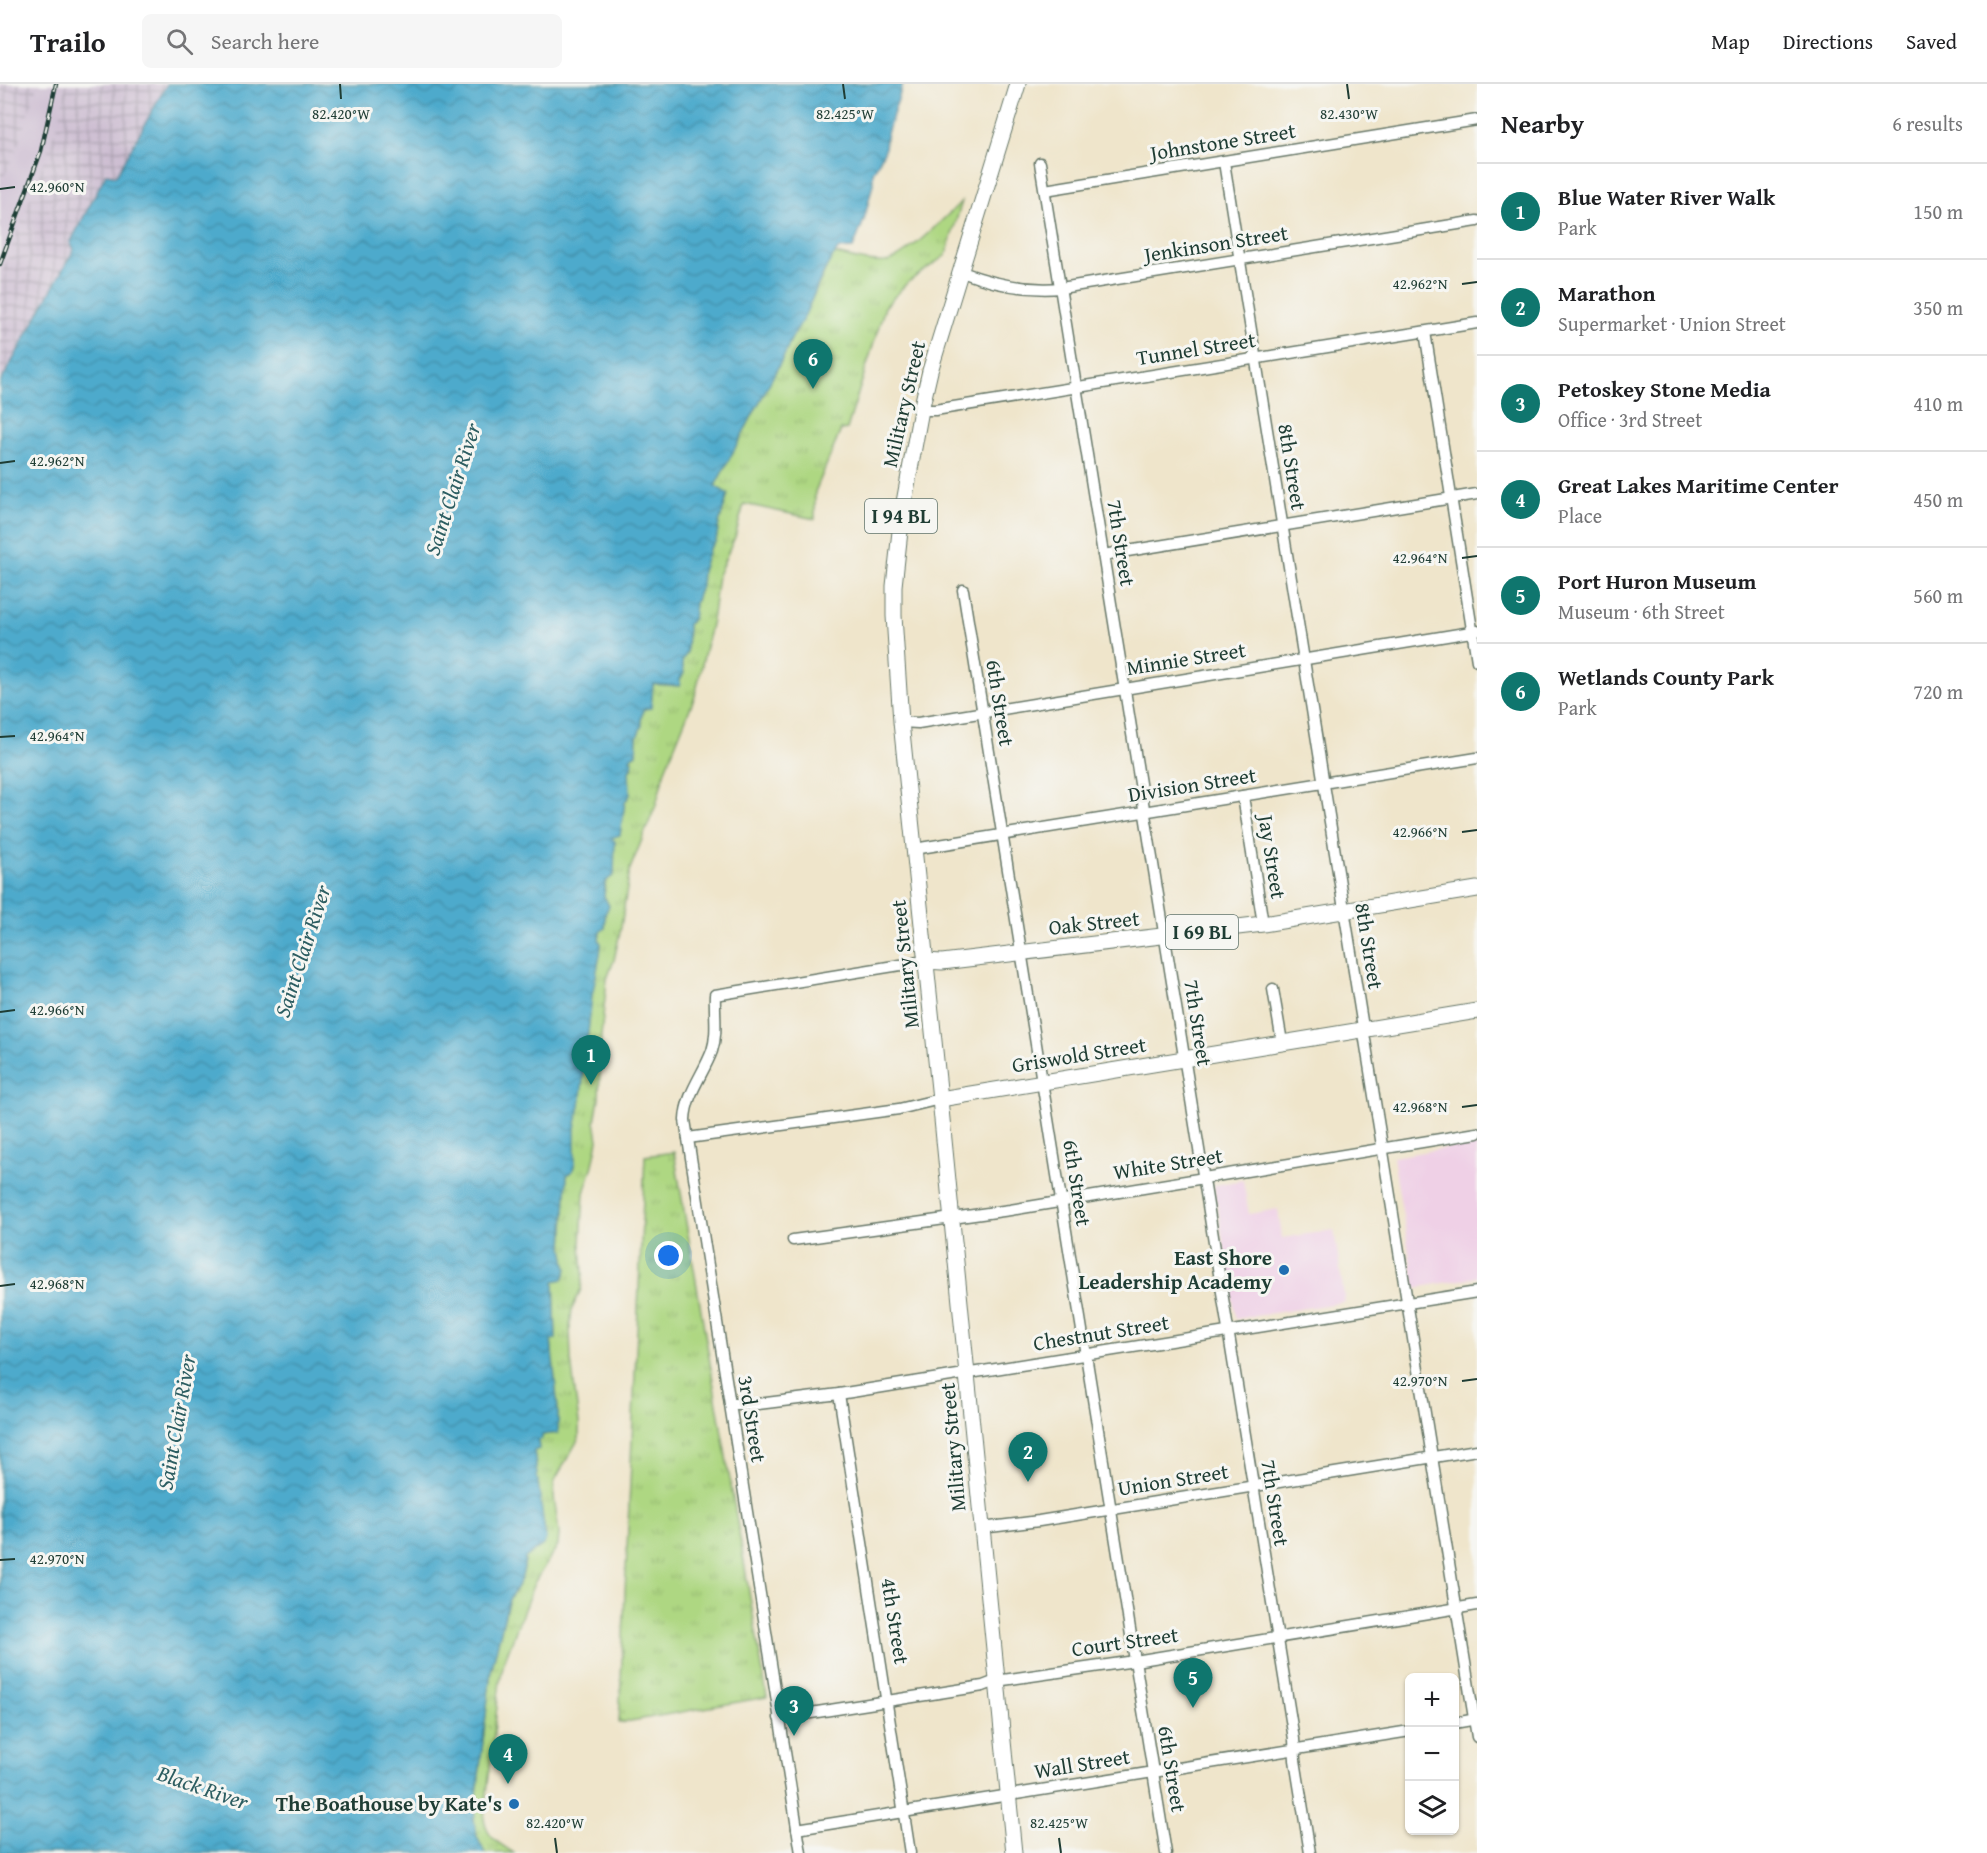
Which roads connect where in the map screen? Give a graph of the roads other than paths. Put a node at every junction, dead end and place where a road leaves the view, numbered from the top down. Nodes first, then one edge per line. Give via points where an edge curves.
1 (1018, 84) edge
2 (1477, 120) edge
3 (1224, 162) junction
4 (1040, 163) dead end
5 (1045, 190) junction
6 (1477, 221) edge
7 (1240, 261) junction
8 (962, 272) junction
9 (1061, 288) junction
10 (1477, 323) edge
11 (1425, 332) junction
12 (1255, 358) junction
13 (1076, 388) junction
14 (921, 410) junction
15 (1477, 494) edge
16 (1450, 498) junction
17 (1282, 526) junction
18 (1103, 555) junction
19 (963, 590) dead end
20 (1475, 632) edge
21 (1303, 660) junction
22 (1477, 661) edge
23 (1125, 688) junction
24 (982, 712) junction
25 (901, 722) junction
26 (1477, 758) edge
27 (1323, 784) junction
28 (1243, 796) junction
29 (1144, 812) junction
30 (1002, 836) junction
31 (914, 849) junction
32 (1477, 889) edge
33 (1344, 911) junction
34 (1263, 924) junction
35 (1165, 936) junction
36 (1021, 953) junction
37 (925, 961) junction
38 (1274, 990) dead end
39 (715, 995) joint
40 (1477, 1011) edge
41 (1363, 1030) junction
42 (1282, 1042) junction
43 (1184, 1060) junction
44 (1042, 1082) junction
45 (940, 1099) junction
46 (1477, 1133) edge
47 (688, 1138) junction
48 (1382, 1149) junction
49 (1203, 1179) junction
50 (1060, 1202) junction
51 (951, 1219) junction
52 (793, 1240) dead end
53 (1477, 1292) edge
54 (1407, 1303) junction
55 (1228, 1332) junction
56 (1085, 1355) junction
57 (967, 1374) junction
58 (839, 1395) junction
59 (730, 1404) junction
60 (1477, 1450) edge
61 (1431, 1458) junction
62 (1253, 1486) junction
63 (1110, 1509) junction
64 (982, 1528) junction
65 (1477, 1605) edge
66 (1456, 1609) junction
67 (1277, 1638) junction
68 (1135, 1661) junction
69 (996, 1681) junction
70 (888, 1701) junction
71 (779, 1718) junction
72 (1476, 1719) edge
73 (1459, 1722) edge
74 (1405, 1732) edge
75 (1477, 1737) edge
76 (1294, 1750) junction
77 (1153, 1772) junction
78 (1008, 1795) junction
79 (905, 1813) junction
80 (797, 1829) junction
81 (801, 1853) edge
82 (910, 1853) edge
83 (1014, 1853) edge
84 (1166, 1853) edge
85 (1310, 1853) edge

1 - 8 main road, Military Street / I 94 BL
2 - 3 street, Johnstone Street
3 - 5 street, Johnstone Street
3 - 7 street, 8th Street
4 - 5 street, 7th Street
5 - 9 street, 7th Street
6 - 7 street, Jenkinson Street
7 - 9 street, Jenkinson Street
7 - 12 street, 8th Street
8 - 9 street, Jenkinson Street via 1029,289
8 - 14 main road, Military Street / I 94 BL
9 - 13 street, 7th Street
10 - 11 street, Tunnel Street
11 - 12 street, Tunnel Street
11 - 16 street
12 - 13 street, Tunnel Street
12 - 17 street, 8th Street
13 - 14 street, Tunnel Street
13 - 18 street, 7th Street
14 - 25 main road, Military Street / I 94 BL via 902,513 894,586
15 - 16 street
16 - 17 street
16 - 20 street
17 - 18 street
17 - 21 street, 8th Street
18 - 23 street, 7th Street
19 - 24 street, 6th Street
20 - 21 street, Minnie Street
20 - 22 street
21 - 23 street, Minnie Street
21 - 27 street, 8th Street
23 - 24 street, Minnie Street
23 - 29 street, 7th Street
24 - 25 street, Minnie Street via 918,723
24 - 30 street, 6th Street
25 - 31 main road, Military Street / I 94 BL
26 - 27 street, Division Street
27 - 28 street, Division Street
27 - 33 street, 8th Street
28 - 29 street, Division Street
28 - 34 street, Jay Street
29 - 30 street, Division Street
29 - 35 street, 7th Street
30 - 31 street, Division Street
30 - 36 street, 6th Street
31 - 37 main road, Military Street / I 94 BL
32 - 33 main road, Oak Street / I 69 BL
33 - 34 main road, Oak Street / I 69 BL
33 - 41 street, 8th Street
34 - 35 main road, Oak Street / I 69 BL
35 - 36 main road, Oak Street / I 69 BL
35 - 43 street, 7th Street
36 - 37 main road, Oak Street / I 69 BL
36 - 44 street, 6th Street
37 - 39 street, Oak Street
37 - 45 main road, Military Street
38 - 42 street
39 - 47 street, 3rd Street via 715,1037 686,1107
40 - 41 main road, Griswold Street
41 - 42 main road, Griswold Street
41 - 48 street, 8th Street
42 - 43 main road, Griswold Street
43 - 44 main road, Griswold Street
43 - 49 street, 7th Street
44 - 45 main road, Griswold Street
44 - 50 street, 6th Street
45 - 47 street, Griswold Street via 899,1109
45 - 51 main road, Military Street
46 - 48 street, White Street
47 - 59 street, 3rd Street
48 - 49 street, White Street
48 - 54 street, 8th Street
49 - 50 street, White Street
49 - 55 street, 7th Street
50 - 51 street, White Street
50 - 56 street, 6th Street
51 - 52 street, White Street
51 - 57 main road, Military Street
53 - 54 street, Chestnut Street
54 - 55 street, Chestnut Street
54 - 61 street, 8th Street
55 - 56 street, Chestnut Street
55 - 62 street, 7th Street
56 - 57 street, Chestnut Street
56 - 63 street, 6th Street
57 - 58 street, Chestnut Street
57 - 64 main road, Military Street
58 - 59 street, Chestnut Street
58 - 70 street, 4th Street
59 - 71 street, 3rd Street
60 - 61 street, Union Street
61 - 62 street, Union Street
61 - 66 street, 8th Street
62 - 63 street, Union Street
62 - 67 street, 7th Street
63 - 64 street, Union Street
63 - 68 street, 6th Street
64 - 69 main road, Military Street
65 - 66 street, Court Street
66 - 67 street, Court Street
66 - 72 street, 8th Street
67 - 68 street, Court Street
67 - 76 street, 7th Street
68 - 69 street, Court Street
68 - 77 street, 6th Street
69 - 70 street, Court Street
69 - 78 main road, Military Street
70 - 71 street, Court Street
70 - 79 street, 4th Street
71 - 80 street, 3rd Street
72 - 73 street
72 - 75 street, 8th Street
74 - 76 street, Wall Street
76 - 77 street, Wall Street
76 - 85 street, 7th Street
77 - 78 street, Wall Street
77 - 84 street, 6th Street
78 - 79 street, Wall Street
78 - 83 main road, Military Street
79 - 80 street, Wall Street
79 - 82 street, 4th Street
80 - 81 street, 3rd Street

